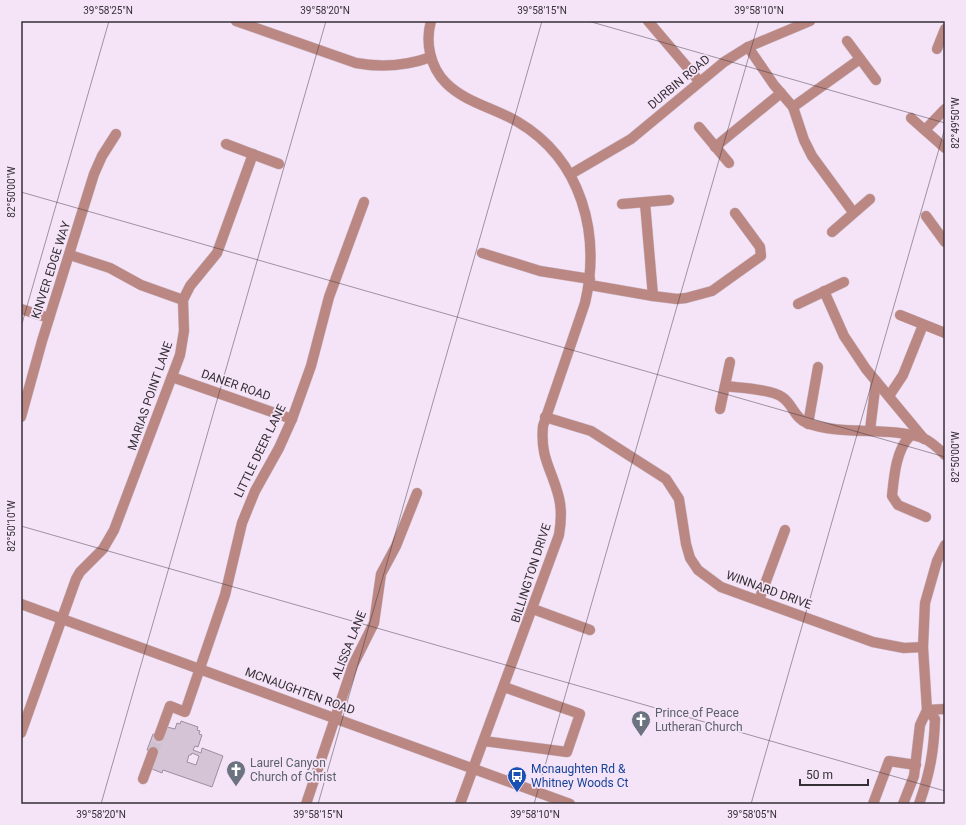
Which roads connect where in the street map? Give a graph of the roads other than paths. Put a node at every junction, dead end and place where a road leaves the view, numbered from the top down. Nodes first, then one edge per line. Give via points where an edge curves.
1 (236, 21) edge
2 (431, 21) edge
3 (648, 21) edge
4 (805, 22) edge
5 (945, 29) edge
6 (847, 41) dead end
7 (748, 47) junction
8 (937, 49) dead end
9 (431, 57) junction
10 (860, 59) junction
11 (876, 80) dead end
12 (699, 81) junction
13 (781, 93) junction
14 (793, 107) junction
15 (945, 109) edge
16 (911, 118) dead end
17 (699, 127) dead end
18 (925, 130) junction
19 (116, 134) dead end
20 (226, 144) dead end
21 (715, 147) junction
22 (945, 148) edge
23 (253, 154) junction
24 (729, 163) dead end
25 (279, 164) dead end
26 (571, 174) junction
27 (870, 199) dead end
28 (669, 200) dead end
29 (364, 202) dead end
30 (645, 203) junction
31 (622, 204) dead end
32 (853, 212) junction
33 (735, 213) dead end
34 (926, 216) dead end
35 (945, 223) edge
36 (936, 230) junction
37 (832, 232) dead end
38 (945, 242) edge
39 (482, 253) dead end
40 (70, 255) junction
41 (590, 282) junction
42 (844, 282) dead end
43 (824, 291) junction
44 (653, 296) junction
45 (183, 300) junction
46 (798, 304) dead end
47 (21, 309) edge
48 (900, 315) dead end
49 (49, 318) junction
50 (923, 325) junction
51 (945, 333) edge
52 (730, 362) dead end
53 (818, 367) dead end
54 (172, 377) junction
55 (876, 381) junction
56 (725, 386) junction
57 (889, 396) junction
58 (720, 409) dead end
59 (21, 417) edge
60 (545, 417) junction
61 (292, 419) junction
62 (808, 424) junction
63 (870, 430) junction
64 (910, 436) junction
65 (924, 439) junction
66 (943, 450) edge
67 (417, 493) dead end
68 (926, 517) dead end
69 (785, 530) dead end
70 (945, 545) edge
71 (941, 563) edge
72 (760, 600) junction
73 (21, 604) edge
74 (534, 608) junction
75 (62, 619) junction
76 (590, 630) dead end
77 (923, 646) junction
78 (200, 668) junction
79 (504, 688) junction
80 (945, 709) edge
81 (926, 710) junction
82 (336, 717) junction
83 (21, 733) edge
84 (159, 736) tunnel mouth
85 (484, 741) junction
86 (153, 752) tunnel mouth
87 (916, 765) junction
88 (474, 768) junction
89 (143, 778) dead end
90 (306, 804) edge
91 (460, 804) edge
92 (570, 804) edge
93 (873, 804) edge
94 (903, 804) edge
95 (919, 804) edge

1 - 9 street via 369,66 388,67
2 - 9 street via 428,36
3 - 12 street
4 - 7 street, DURBIN ROAD
5 - 8 street
6 - 10 street
7 - 12 street, DURBIN ROAD
7 - 13 street
9 - 26 street, BILLINGTON DRIVE via 443,79 456,92 520,123 542,140
10 - 11 street
10 - 14 street
12 - 26 street, DURBIN ROAD via 631,139
13 - 14 street
13 - 21 street
14 - 32 street via 812,156
15 - 18 street
16 - 18 street
17 - 21 street
18 - 22 street
19 - 40 street, KINVER EDGE WAY via 98,165
20 - 23 street
21 - 24 street
23 - 25 street
23 - 45 street, MARIAS POINT LANE via 217,253 190,286
26 - 41 street, BILLINGTON DRIVE via 590,233
27 - 32 street
28 - 30 street
29 - 61 street, LITTLE DEER LANE via 329,297 311,366
30 - 31 street
30 - 44 street
32 - 37 street
33 - 44 street via 760,247 761,256 712,291 677,299
34 - 36 street
35 - 36 street
36 - 38 street
39 - 41 street via 540,271
40 - 45 street via 110,268 141,285
40 - 49 street, KINVER EDGE WAY
41 - 44 street
41 - 60 street, BILLINGTON DRIVE
42 - 43 street
43 - 46 street
43 - 55 street via 844,336
45 - 54 street, MARIAS POINT LANE via 183,344
47 - 49 street
48 - 50 street
49 - 59 street, KINVER EDGE WAY
50 - 51 street
50 - 57 street via 903,375
52 - 56 street
53 - 62 street
54 - 61 street, DANER ROAD
54 - 75 street, MARIAS POINT LANE via 114,530 103,549 80,572
55 - 57 street
55 - 63 street
56 - 58 street
56 - 62 street via 778,395 786,400 800,420
57 - 65 street
60 - 72 street, WINNARD DRIVE via 591,431 666,479 679,499 686,544 690,558 698,570 720,586
60 - 74 street, BILLINGTON DRIVE via 542,446 560,499 561,524 558,540
61 - 78 street, LITTLE DEER LANE via 247,509 225,595
62 - 63 street
63 - 64 street
64 - 65 street
64 - 68 street via 903,443 900,452 892,496 898,505
65 - 66 street
67 - 82 street, ALISSA LANE via 396,546 381,574 374,623 354,665
69 - 72 street
70 - 71 street
71 - 77 street via 925,603
72 - 77 street, WINNARD DRIVE via 873,642 904,648
73 - 75 street, MCNAUGHTEN ROAD
74 - 76 street
74 - 79 street, BILLINGTON DRIVE
75 - 78 street, MCNAUGHTEN ROAD
75 - 83 street, MARIAS POINT LANE
77 - 81 street
78 - 82 street, MCNAUGHTEN ROAD
78 - 84 street, LITTLE DEER LANE via 185,712 170,706
79 - 85 street, BILLINGTON DRIVE
79 - 85 street via 580,714 567,752
80 - 81 street
81 - 87 street via 920,725
81 - 95 street via 935,719 934,738 929,774
82 - 88 street, MCNAUGHTEN ROAD
82 - 90 street, ALISSA LANE
85 - 88 street, BILLINGTON DRIVE
86 - 89 street
87 - 93 street via 889,761
87 - 94 street
88 - 91 street, BILLINGTON DRIVE
88 - 92 street, MCNAUGHTEN ROAD

